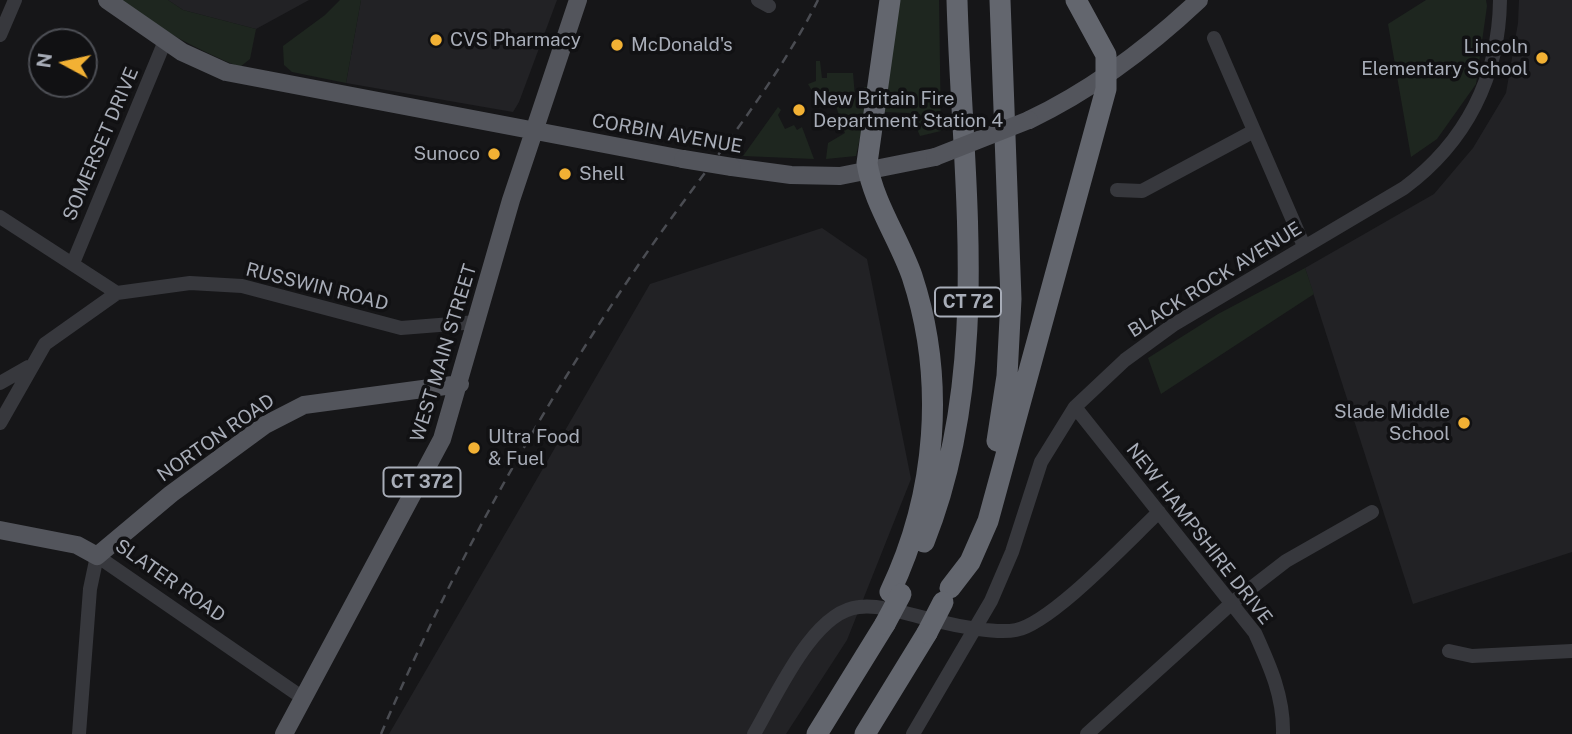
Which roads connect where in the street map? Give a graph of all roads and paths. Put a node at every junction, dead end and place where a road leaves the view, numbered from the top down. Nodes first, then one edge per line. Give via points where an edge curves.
1 (15, 0) edge
2 (107, 0) edge
3 (578, 0) edge
4 (890, 0) edge
5 (957, 0) edge
6 (1000, 0) edge
7 (1076, 0) edge
8 (1199, 0) edge
9 (1500, 0) edge
10 (0, 35) edge
11 (1214, 38) dead end
12 (165, 41) junction
13 (1108, 74) junction
14 (1254, 131) junction
15 (534, 132) junction
16 (869, 172) junction
17 (1117, 190) dead end
18 (0, 217) edge
19 (1304, 246) junction
20 (73, 262) junction
21 (117, 293) junction
22 (477, 322) junction
23 (30, 366) junction
24 (0, 383) edge
25 (460, 384) junction
26 (1075, 407) junction
27 (0, 423) edge
28 (1159, 512) junction
29 (1372, 512) dead end
30 (0, 530) edge
31 (97, 556) junction
32 (896, 593) junction
33 (946, 595) junction
34 (1233, 602) junction
35 (977, 627) junction
36 (1449, 651) dead end
37 (1572, 651) edge
38 (303, 698) junction
39 (79, 734) edge
40 (284, 734) edge
41 (754, 734) edge
42 (817, 734) edge
43 (865, 734) edge
44 (913, 734) edge
45 (1087, 734) edge
46 (1283, 734) edge

1 - 10 street
2 - 12 main road, CORBIN AVENUE
3 - 15 main road, WEST MAIN STREET
4 - 16 highway via 867,151
5 - 32 highway, CT 72 via 968,279 965,372 942,489 928,533
6 - 33 highway, CT 72 via 1011,281 1009,352 989,474
7 - 13 highway via 1104,51
8 - 13 main road, CORBIN AVENUE
9 - 19 street, BLACK ROCK AVENUE via 1491,70 1457,137 1404,188
11 - 14 street
12 - 15 main road, CORBIN AVENUE via 200,62 246,77
12 - 20 street, SOMERSET DRIVE
13 - 16 main road, CORBIN AVENUE, bridge via 1029,120 935,157
13 - 33 highway via 988,521 970,562
14 - 17 street via 1142,191
14 - 19 street
15 - 16 main road, CORBIN AVENUE, bridge via 814,177
15 - 22 main road, WEST MAIN STREET / CT 372
16 - 32 highway via 915,288 931,383 926,486
18 - 20 street
19 - 26 street, BLACK ROCK AVENUE via 1156,336
20 - 21 street
21 - 22 street, RUSSWIN ROAD via 190,283 242,286 401,328
21 - 23 street, RUSSWIN ROAD via 45,344
22 - 25 main road, WEST MAIN STREET / CT 372
23 - 24 street
23 - 27 street, RUSSWIN ROAD
25 - 31 main road, NORTON ROAD via 304,405 265,425
25 - 38 main road, WEST MAIN STREET / CT 372 via 435,457
26 - 28 street, NEW HAMPSHIRE DRIVE
26 - 35 street, BLACK ROCK AVENUE via 1041,462 1012,552
28 - 34 street, NEW HAMPSHIRE DRIVE
28 - 35 street via 1044,617 1016,630
29 - 34 street via 1286,561
30 - 31 main road, SLATER ROAD via 77,545
31 - 38 street, SLATER ROAD
31 - 39 street via 90,589
32 - 42 highway, CT 72, bridge
33 - 43 highway, CT 72, bridge
34 - 45 street
34 - 46 street, NEW HAMPSHIRE DRIVE via 1255,633 1272,671 1283,711
35 - 41 street via 867,606 841,611 818,629
35 - 44 street, BLACK ROCK AVENUE
36 - 37 street via 1472,656
38 - 40 main road, WEST MAIN STREET / CT 372

